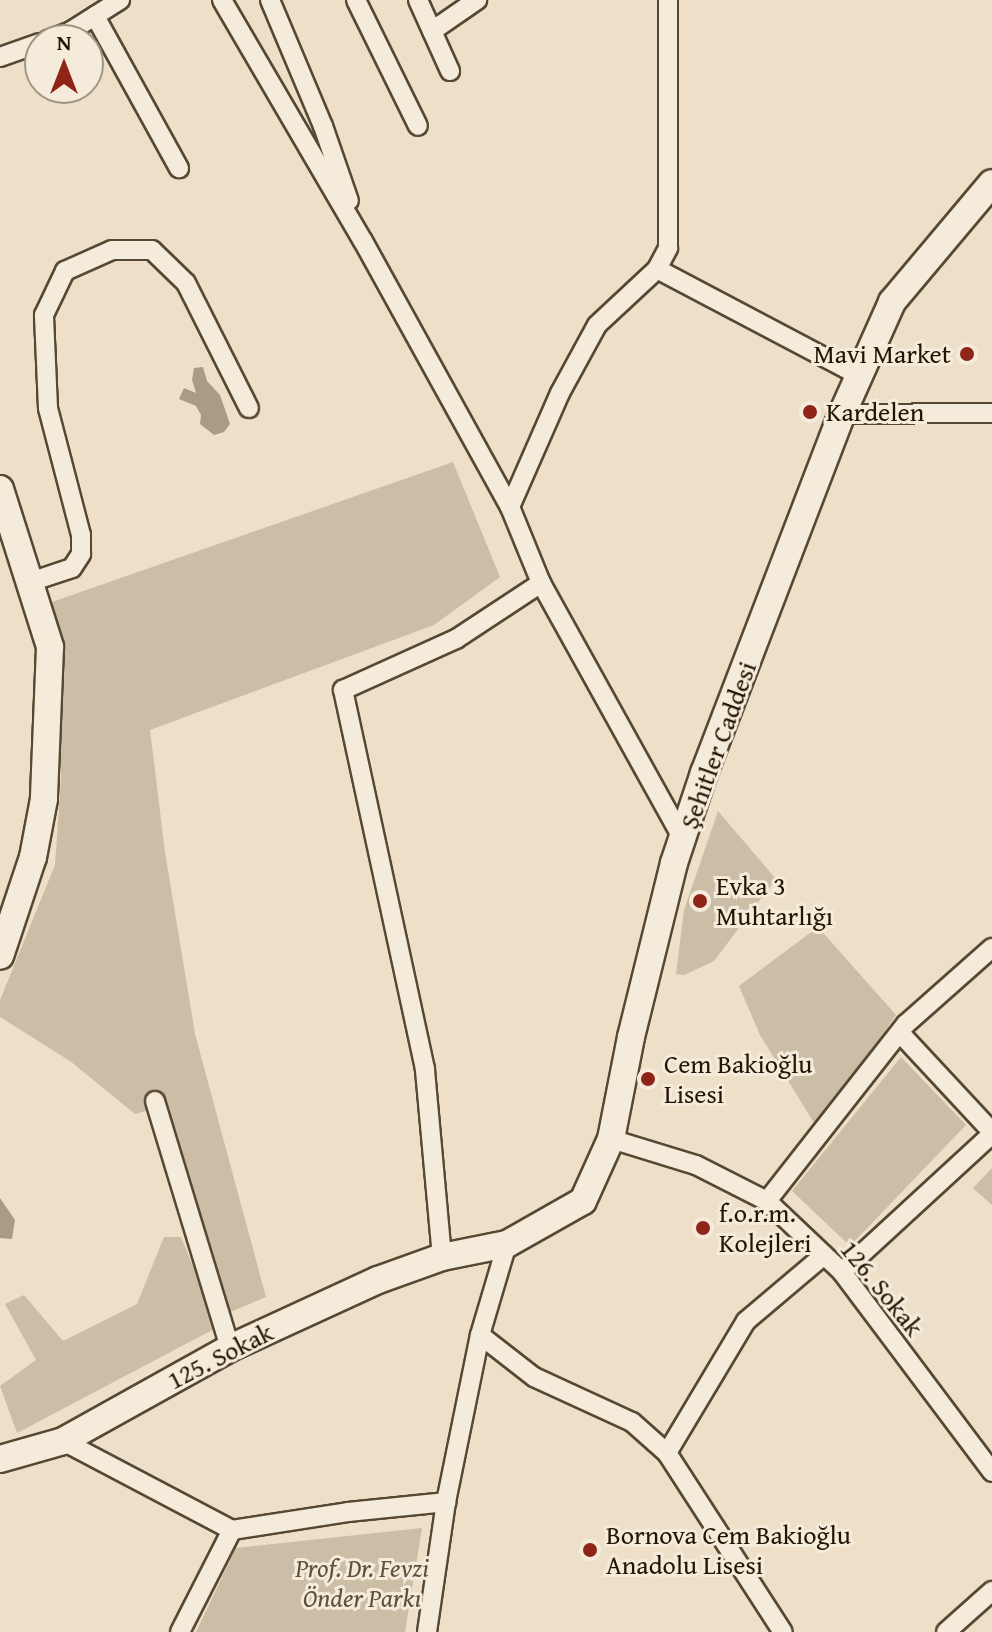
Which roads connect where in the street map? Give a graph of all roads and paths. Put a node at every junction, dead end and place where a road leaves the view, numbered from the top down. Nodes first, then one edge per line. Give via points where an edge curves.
1 (120, 0) edge
2 (222, 0) edge
3 (270, 0) edge
4 (356, 0) edge
5 (418, 0) edge
6 (477, 0) edge
7 (668, 0) edge
8 (95, 16) junction
9 (82, 24) edge
10 (432, 31) junction
11 (24, 49) edge
12 (0, 57) edge
13 (450, 71) dead end
14 (418, 126) dead end
15 (179, 168) dead end
16 (992, 183) edge
17 (363, 241) junction
18 (657, 269) junction
19 (858, 375) junction
20 (249, 408) dead end
21 (992, 413) edge
22 (842, 414) junction
23 (0, 489) edge
24 (510, 507) junction
25 (30, 582) junction
26 (541, 583) junction
27 (683, 839) junction
28 (992, 948) edge
29 (0, 956) edge
30 (900, 1033) junction
31 (155, 1101) dead end
32 (992, 1133) edge
33 (611, 1139) junction
34 (767, 1201) junction
35 (507, 1244) junction
36 (824, 1255) junction
37 (442, 1257) junction
38 (842, 1272) junction
39 (480, 1335) junction
40 (230, 1348) junction
41 (63, 1441) junction
42 (667, 1453) junction
43 (0, 1459) edge
44 (992, 1472) edge
45 (446, 1502) junction
46 (232, 1530) junction
47 (992, 1591) edge
48 (180, 1632) edge
49 (427, 1632) edge
50 (783, 1632) edge
51 (946, 1632) edge

1 - 8 street
2 - 17 street
3 - 17 street via 323,126
4 - 14 street
5 - 10 street
6 - 10 street
7 - 18 street via 668,248
8 - 9 street
8 - 15 street
10 - 13 street
11 - 12 street
16 - 19 street, Şehitler Caddesi via 892,302
17 - 24 street
18 - 19 street
18 - 24 street via 597,325 560,393
19 - 22 street, Şehitler Caddesi
20 - 25 street via 186,283 152,250 112,250 65,271 44,315 48,408 81,535 81,554 72,568
21 - 22 street
22 - 27 street, Şehitler Caddesi
23 - 25 street
24 - 26 street
25 - 29 street via 50,647 48,751 33,857
26 - 27 street
26 - 37 street via 456,639 343,690 425,1069
27 - 33 street, Şehitler Caddesi via 631,1037
28 - 30 street
30 - 32 street
30 - 34 street
31 - 40 street
32 - 38 street
33 - 34 street, 126. Sokak via 696,1165
33 - 35 street, Şehitler Caddesi via 583,1201
34 - 36 street, 126. Sokak
35 - 37 street, Şehitler Caddesi
35 - 39 street
36 - 38 street, 126. Sokak
36 - 42 street via 746,1321
37 - 40 street, 125. Sokak via 378,1280
38 - 44 street, 126. Sokak
39 - 42 street via 534,1377 632,1422
39 - 45 street
40 - 41 street, 125. Sokak
41 - 43 street, 125. Sokak
41 - 46 street
42 - 50 street
45 - 46 street
45 - 49 street
46 - 48 street
47 - 51 street

